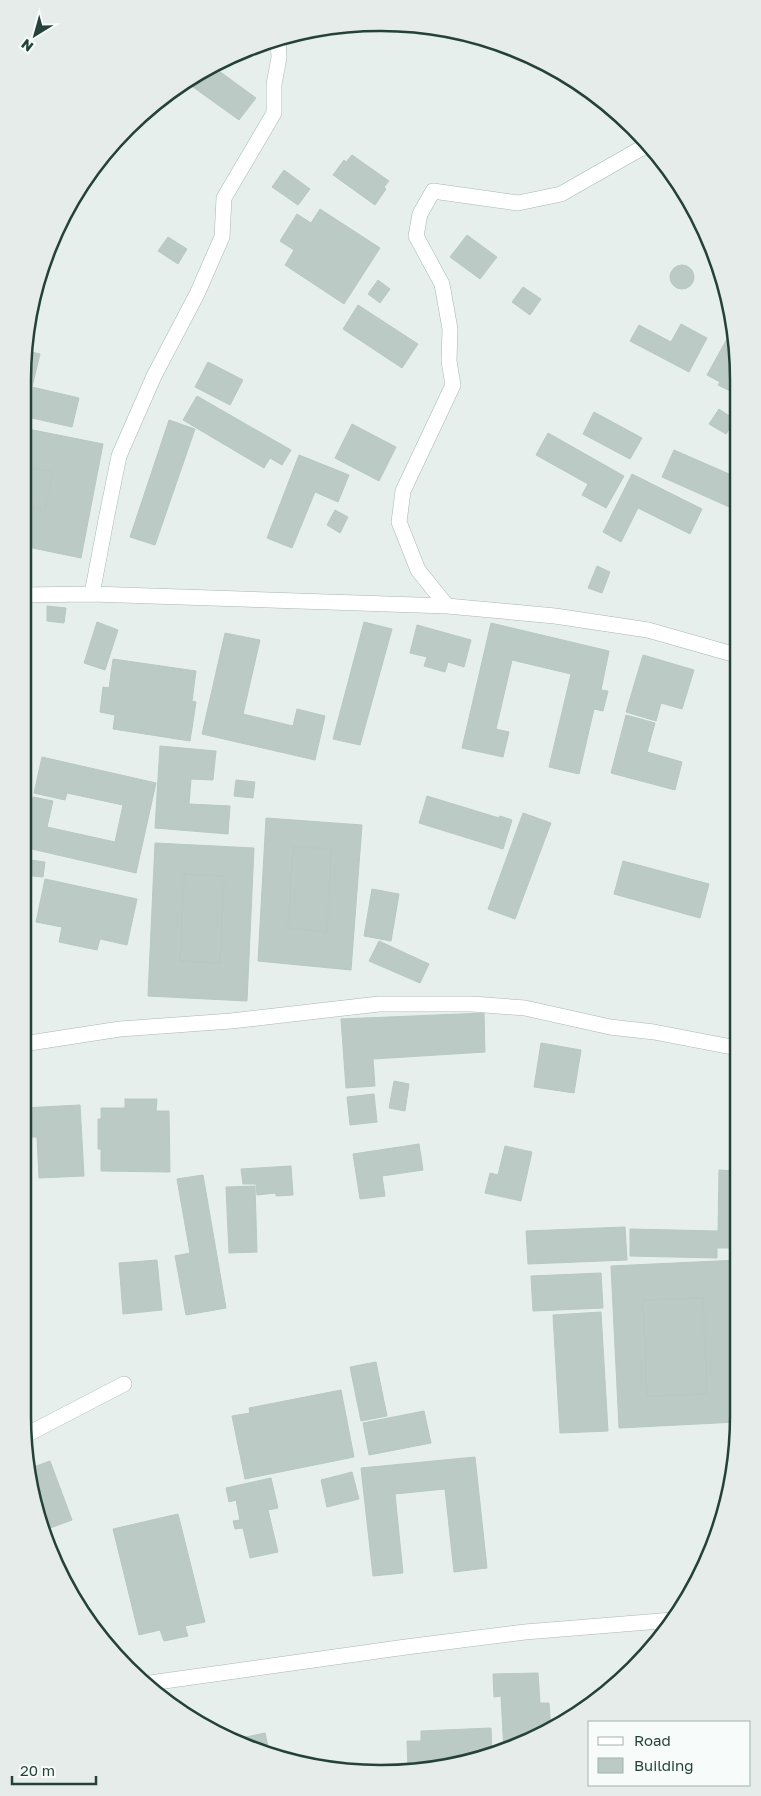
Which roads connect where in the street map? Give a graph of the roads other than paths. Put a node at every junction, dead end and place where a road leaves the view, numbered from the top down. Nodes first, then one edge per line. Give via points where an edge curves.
1 (278, 47) edge
2 (642, 149) edge
3 (92, 594) junction
4 (31, 595) edge
5 (447, 606) junction
6 (730, 653) edge
7 (31, 1039) edge
8 (730, 1046) edge
9 (124, 1384) dead end
10 (32, 1432) edge
11 (663, 1621) edge
12 (155, 1682) edge

1 - 3 street via 274,113 224,198 222,237 119,456
2 - 5 street via 561,194 518,203 433,191 420,214 416,236 442,284 450,329 449,361 453,385 402,491 399,522 418,570
3 - 4 street
3 - 5 street
5 - 6 street via 555,616 648,630
7 - 8 street via 379,1004 472,1004 525,1008
9 - 10 street
11 - 12 street via 406,1646

